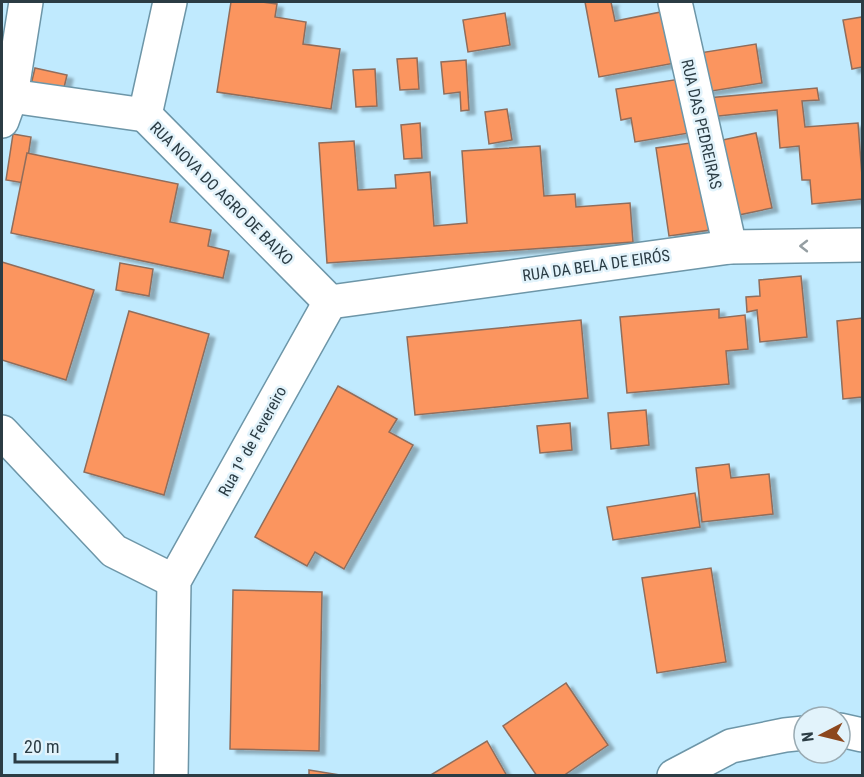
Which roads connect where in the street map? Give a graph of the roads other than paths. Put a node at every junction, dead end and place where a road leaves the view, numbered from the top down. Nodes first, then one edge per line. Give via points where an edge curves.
1 (26, 2) edge
2 (170, 2) edge
3 (675, 2) edge
4 (6, 108) edge
5 (145, 115) junction
6 (862, 245) edge
7 (730, 247) junction
8 (330, 302) junction
9 (2, 432) edge
10 (174, 581) junction
11 (792, 734) edge
12 (171, 776) edge
13 (674, 776) edge

1 - 4 street
2 - 5 street, RUA NOVA DO AGRO DE BAIXO
3 - 7 street, RUA DAS PEDREIRAS
4 - 5 street
5 - 8 street, RUA NOVA DO AGRO DE BAIXO
6 -> 7 street, RUA DA BELA DE EIRÓS
7 - 8 street, RUA DA BELA DE EIRÓS
8 - 10 street, Rua 1º de Fevereiro
9 - 10 street via 114,551
10 - 12 street
11 - 13 street via 731,746

